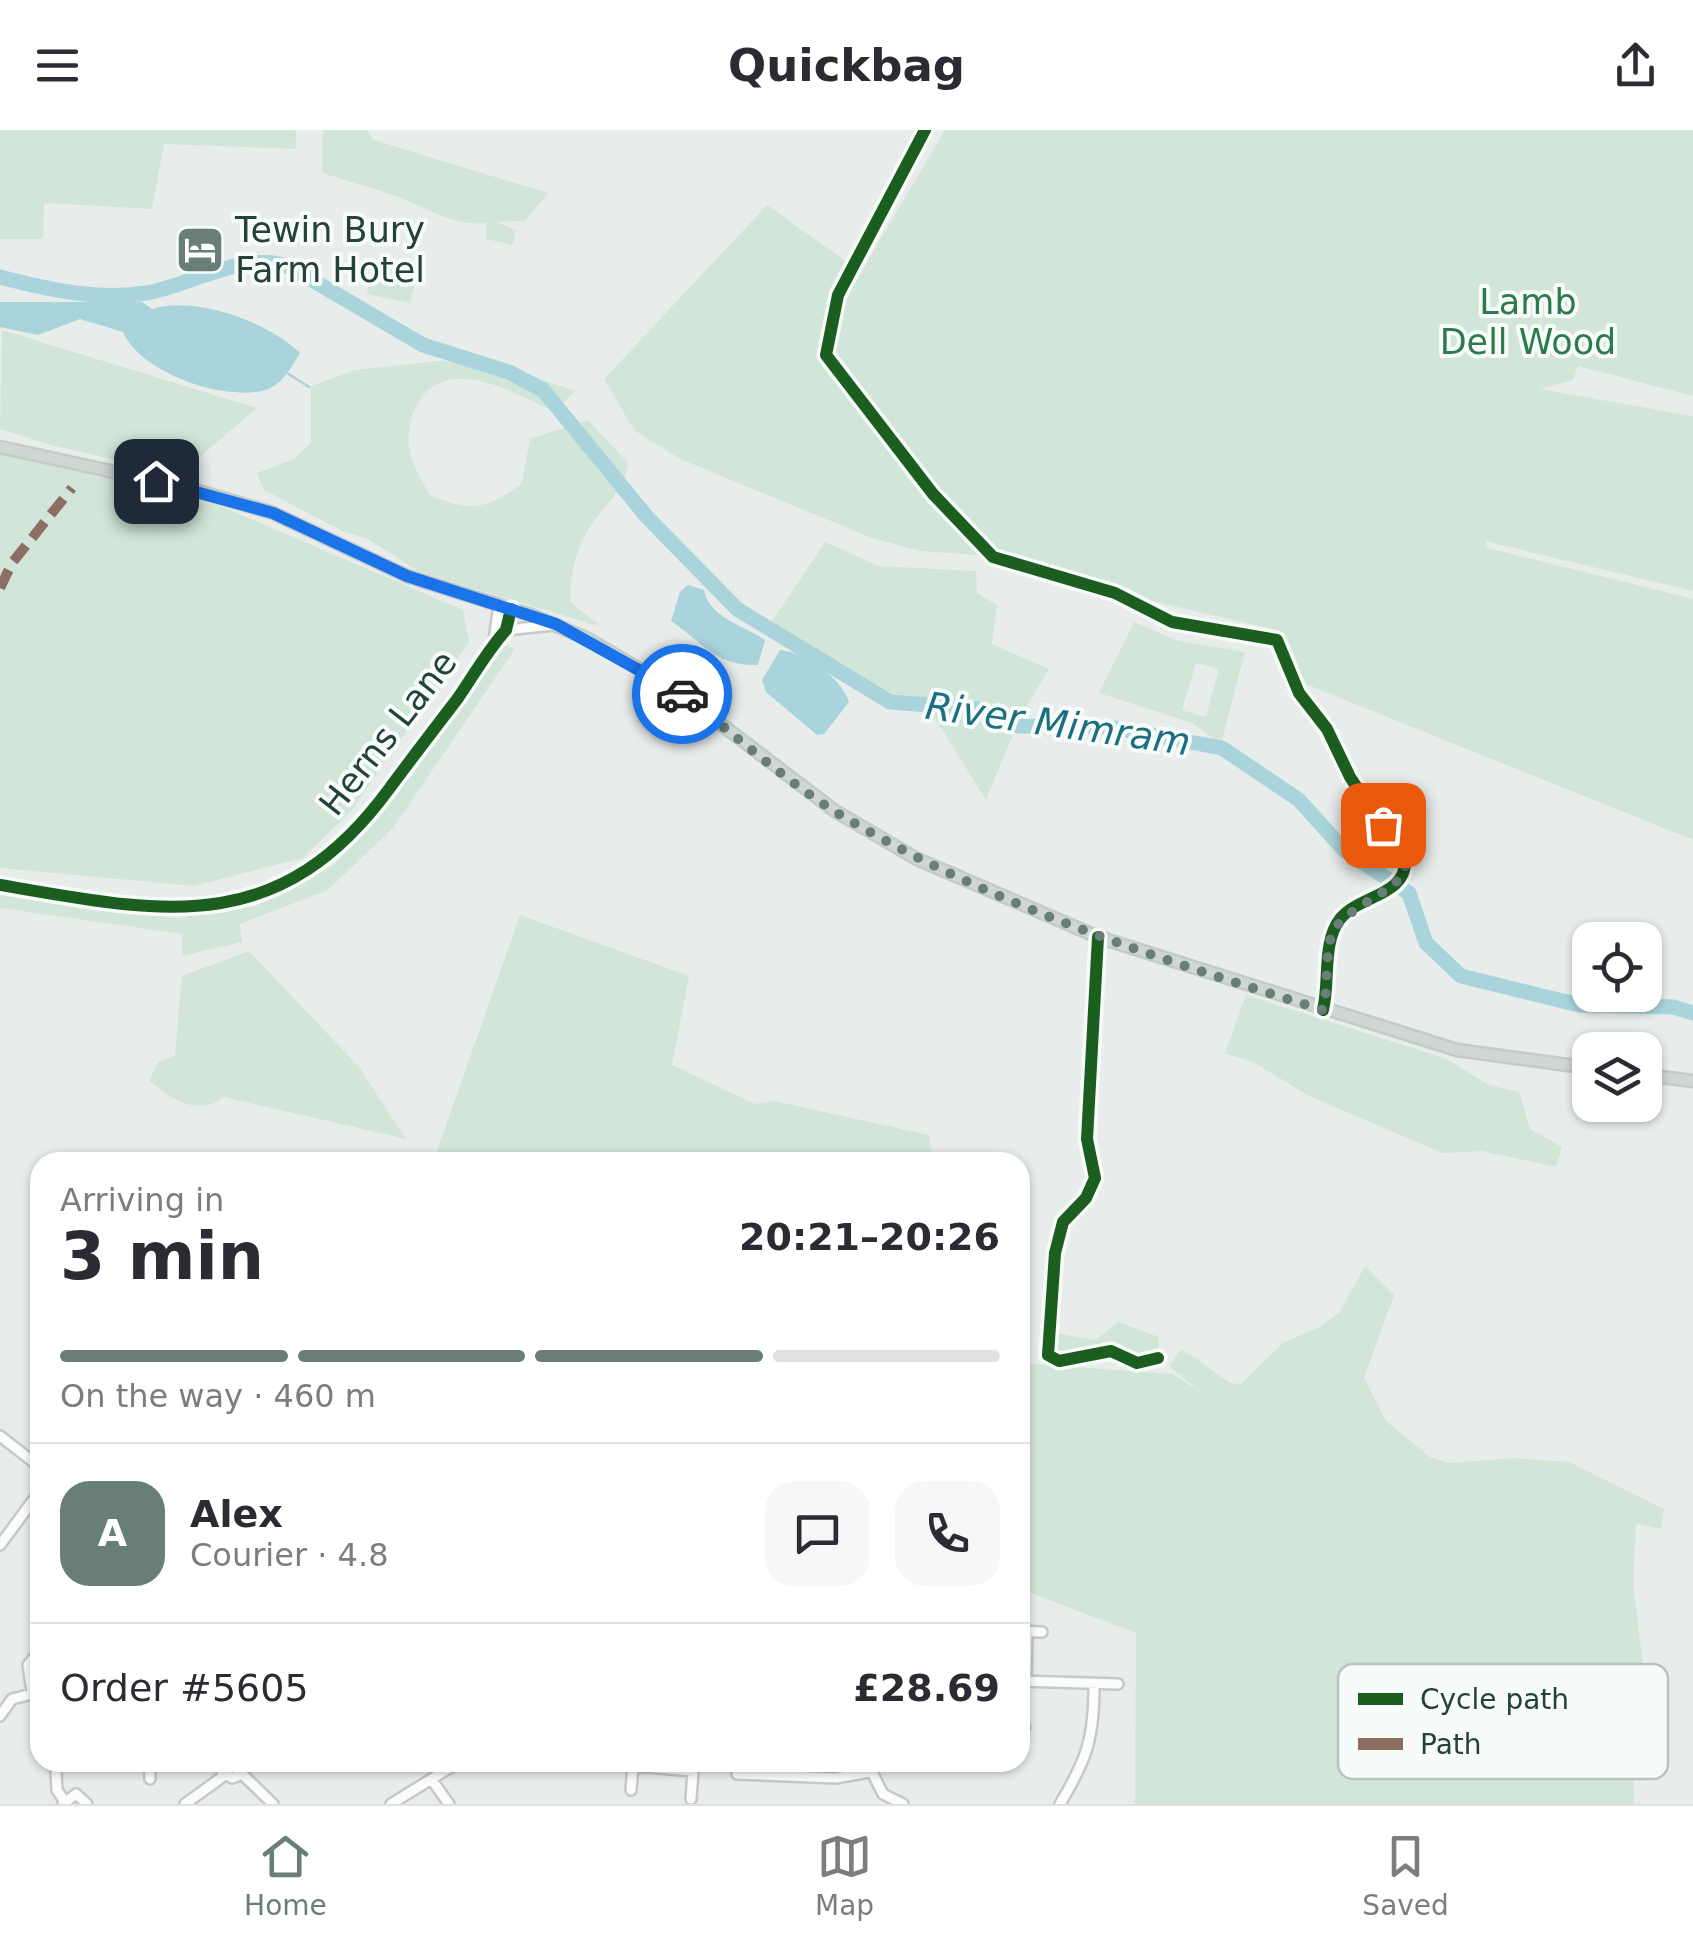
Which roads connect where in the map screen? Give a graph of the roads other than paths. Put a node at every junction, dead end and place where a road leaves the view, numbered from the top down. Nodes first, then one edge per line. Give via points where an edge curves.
1 (924, 130) edge
2 (0, 447) edge
3 (505, 607) junction
4 (556, 624) junction
5 (506, 630) junction
6 (494, 642) junction
7 (0, 885) edge
8 (1098, 937) junction
9 (1323, 1010) junction
10 (1572, 1066) edge
11 (1662, 1077) edge
12 (1693, 1081) edge
13 (1158, 1358) dead end
14 (0, 1436) edge
15 (30, 1458) edge
16 (30, 1504) edge
17 (0, 1545) edge
18 (1030, 1631) edge
19 (1042, 1632) dead end
20 (1030, 1681) edge
21 (1118, 1684) dead end
22 (1094, 1686) junction
23 (30, 1694) edge
24 (0, 1716) edge
25 (56, 1772) dead end
26 (150, 1772) edge
27 (224, 1772) edge
28 (234, 1772) edge
29 (246, 1772) edge
30 (444, 1772) edge
31 (632, 1772) edge
32 (693, 1772) edge
33 (810, 1772) edge
34 (863, 1772) edge
35 (871, 1772) edge
36 (737, 1774) dead end
37 (225, 1776) junction
38 (810, 1778) junction
39 (150, 1779) dead end
40 (432, 1780) junction
41 (631, 1790) dead end
42 (691, 1798) dead end
43 (64, 1803) edge
44 (87, 1804) edge
45 (185, 1804) edge
46 (273, 1804) edge
47 (390, 1804) edge
48 (450, 1804) edge
49 (903, 1804) edge
50 (1060, 1804) edge

1 - 9 street via 838,296 824,348 839,377 933,494 993,558 1132,599 1172,622 1277,640 1299,693 1405,860 1393,887 1358,904 1335,928
2 - 3 main road via 273,513 407,576
3 - 4 main road
3 - 5 street
3 - 6 street, Herns Lane
4 - 5 street
4 - 8 main road via 680,693 835,811 996,896
5 - 6 street, Herns Lane
6 - 7 street, Herns Lane via 352,834 286,883 246,899 154,909
8 - 9 main road
8 - 13 street via 1087,1139 1095,1178 1059,1238 1048,1355 1059,1361 1111,1351 1138,1363
9 - 10 main road via 1456,1050
11 - 12 main road
14 - 15 street
16 - 17 street
18 - 19 street
20 - 22 street
21 - 22 street
22 - 50 street via 1089,1751
23 - 24 street via 12,1698
25 - 43 street
26 - 39 street
27 - 37 street
28 - 37 street
29 - 46 street
30 - 40 street
31 - 41 street
32 - 42 street
33 - 38 street
34 - 38 street
35 - 49 street via 883,1794
36 - 38 street
37 - 45 street
40 - 47 street
40 - 48 street
43 - 44 street via 76,1794

